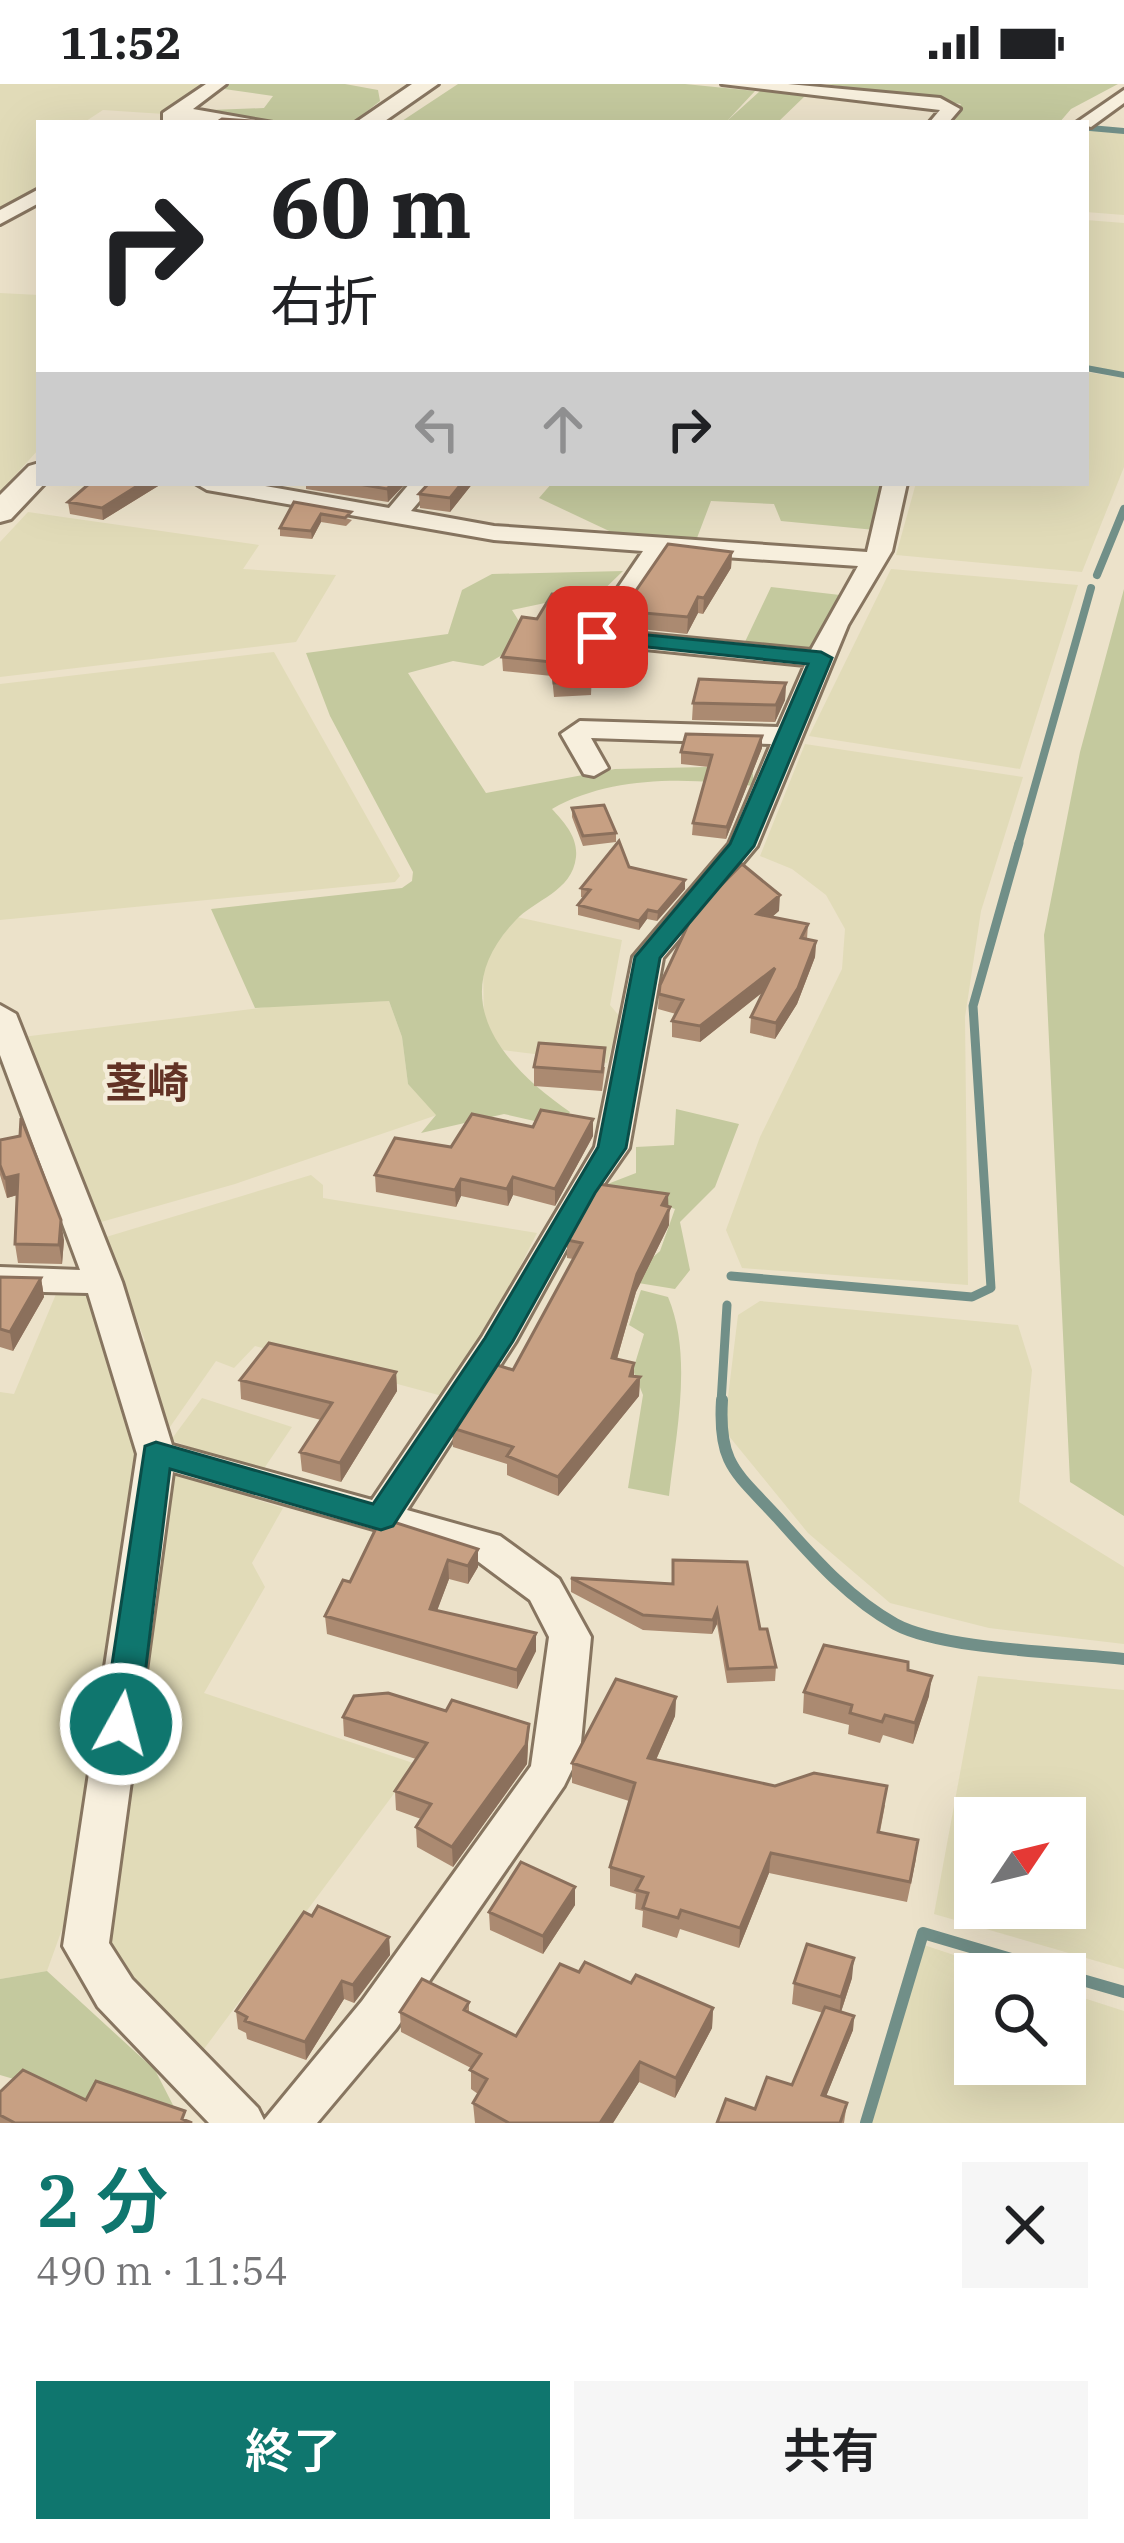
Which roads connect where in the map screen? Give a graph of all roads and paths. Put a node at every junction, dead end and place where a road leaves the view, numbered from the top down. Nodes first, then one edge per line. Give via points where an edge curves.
1 (217, 84) edge
2 (427, 84) edge
3 (731, 84) edge
4 (1124, 94) edge
5 (176, 112) junction
6 (163, 120) edge
7 (240, 120) edge
8 (371, 120) edge
9 (941, 120) edge
10 (1089, 120) edge
11 (36, 197) edge
12 (0, 218) edge
13 (36, 475) edge
14 (224, 486) edge
15 (420, 486) edge
16 (894, 486) edge
17 (0, 513) edge
18 (394, 517) junction
19 (657, 548) junction
20 (871, 560) junction
21 (821, 658) junction
22 (789, 736) junction
23 (594, 768) dead end
24 (0, 1014) edge
25 (0, 1279) edge
26 (104, 1282) junction
27 (156, 1454) junction
28 (381, 1518) junction
29 (241, 2123) edge
30 (287, 2123) edge

1 - 5 street
2 - 8 street
3 - 9 street via 940,103 951,109
4 - 10 street
5 - 6 street
5 - 7 street
11 - 12 street
13 - 17 street
14 - 18 street
15 - 18 street
16 - 20 street
18 - 19 street
19 - 20 street
19 - 21 street via 590,648
20 - 21 street
21 - 22 street
22 - 23 street via 580,729 575,734
22 - 28 street via 742,846 648,957 612,1148
24 - 26 street
25 - 26 street
26 - 27 street
27 - 28 street
27 - 29 street via 86,1946 115,1993
28 - 30 street via 487,1546 545,1590 570,1637 558,1753 441,1931

